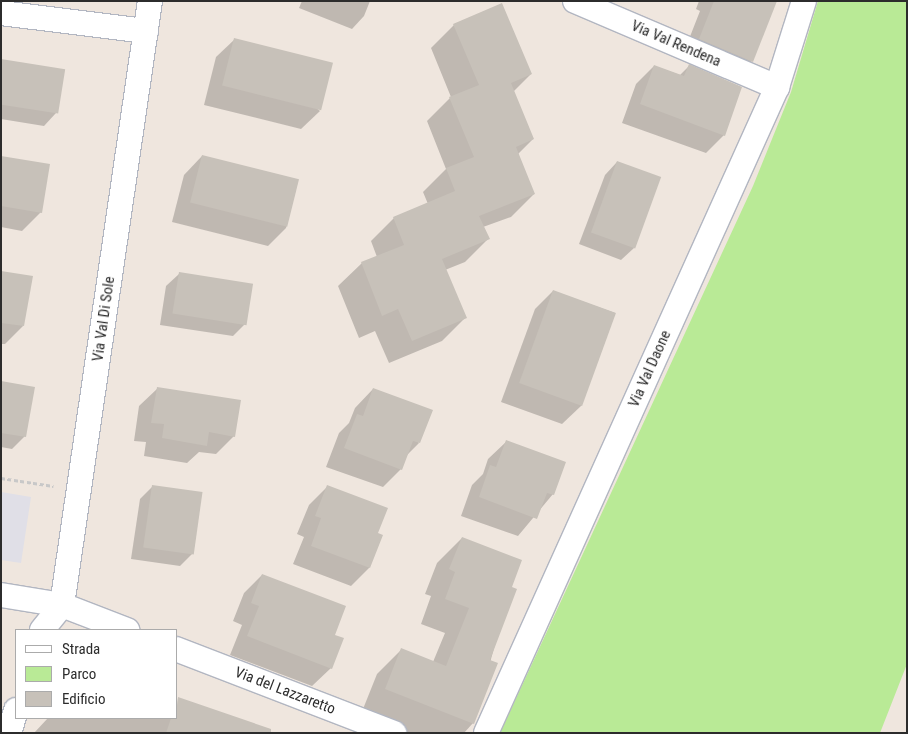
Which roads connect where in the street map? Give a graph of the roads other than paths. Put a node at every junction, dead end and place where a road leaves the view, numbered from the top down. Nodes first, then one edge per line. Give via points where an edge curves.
1 (150, 1) edge
2 (576, 1) edge
3 (804, 1) edge
4 (1, 12) edge
5 (146, 31) junction
6 (777, 87) junction
7 (1, 595) edge
8 (62, 605) junction
9 (43, 629) edge
10 (124, 629) edge
11 (178, 650) edge
12 (15, 713) edge
13 (388, 732) edge
14 (9, 733) edge
15 (486, 733) edge

1 - 5 street, Via Val Di Sole
2 - 6 street, Via Val Rendena
3 - 6 street, Via Val Daone
4 - 5 street
5 - 8 street, Via Val Di Sole
6 - 15 street, Via Val Daone
7 - 8 street
8 - 9 street
8 - 10 street
11 - 13 street, Via del Lazzaretto
12 - 14 street

